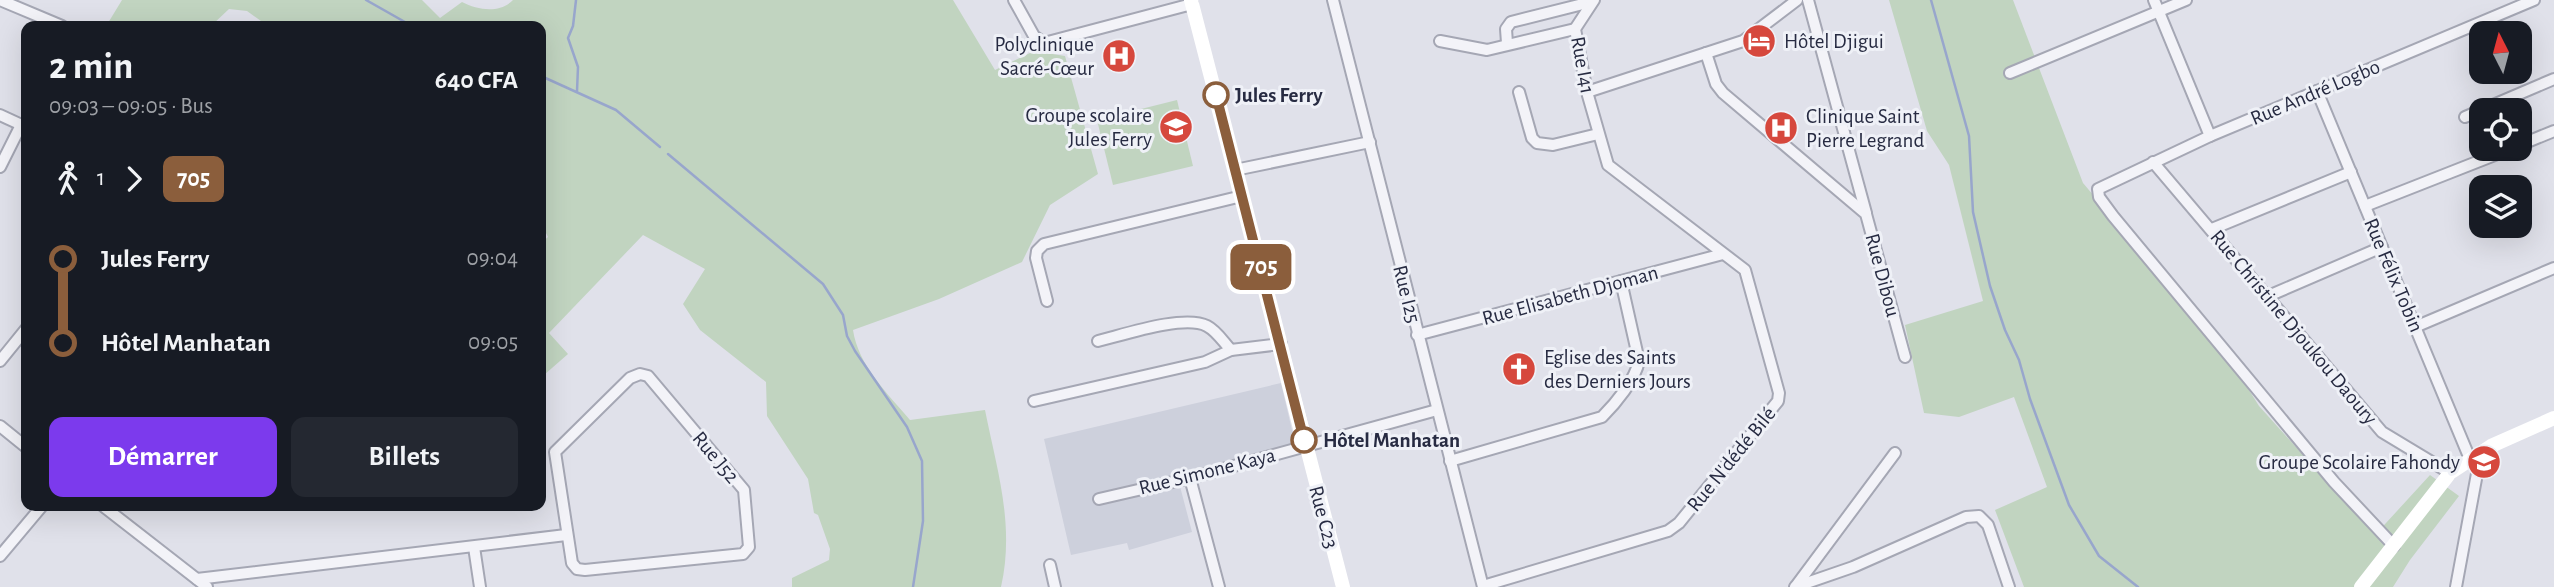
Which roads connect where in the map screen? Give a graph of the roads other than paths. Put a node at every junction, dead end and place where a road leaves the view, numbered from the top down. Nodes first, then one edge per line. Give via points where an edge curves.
1 (0, 0) edge
2 (1014, 0) edge
3 (1333, 0) edge
4 (1546, 0) edge
5 (1797, 0) edge
6 (1808, 0) edge
7 (2154, 0) edge
8 (2186, 0) edge
9 (2534, 0) edge
10 (1592, 1) edge
11 (1191, 2) edge
12 (2159, 11) junction
13 (1549, 12) junction
14 (50, 21) edge
15 (1574, 29) junction
16 (1440, 41) dead end
17 (1507, 43) junction
18 (1706, 53) junction
19 (2010, 73) dead end
20 (2554, 79) edge
21 (2317, 91) junction
22 (1519, 92) dead end
23 (1587, 92) junction
24 (0, 116) edge
25 (2465, 117) dead end
26 (21, 125) edge
27 (21, 131) edge
28 (2554, 131) edge
29 (1598, 134) junction
30 (2210, 136) junction
31 (2532, 140) edge
32 (1370, 142) junction
33 (2479, 161) edge
34 (2153, 162) junction
35 (0, 167) edge
36 (1236, 170) junction
37 (2351, 172) junction
38 (1242, 196) junction
39 (2365, 206) junction
40 (1866, 214) junction
41 (2212, 229) junction
42 (2382, 247) junction
43 (1723, 254) junction
44 (2554, 268) edge
45 (1621, 281) junction
46 (2266, 296) junction
47 (1046, 301) dead end
48 (2415, 327) junction
49 (21, 335) edge
50 (1417, 335) junction
51 (1098, 341) dead end
52 (1280, 344) junction
53 (1231, 350) junction
54 (1905, 357) dead end
55 (0, 361) edge
56 (1034, 401) dead end
57 (1437, 410) junction
58 (2554, 418) edge
59 (0, 426) edge
60 (21, 443) edge
61 (1305, 446) junction
62 (1895, 453) dead end
63 (2476, 455) junction
64 (1450, 461) junction
65 (2450, 473) junction
66 (1190, 478) junction
67 (1099, 499) dead end
68 (38, 511) edge
69 (109, 511) edge
70 (566, 535) junction
71 (2393, 546) junction
72 (474, 547) junction
73 (0, 556) edge
74 (1051, 565) dead end
75 (197, 579) junction
76 (1483, 586) edge
77 (207, 587) edge
78 (480, 587) edge
79 (1055, 587) edge
80 (1219, 587) edge
81 (1343, 587) edge
82 (1796, 587) edge
83 (2009, 587) edge
84 (2361, 587) edge
85 (2456, 587) edge

1 - 14 street
2 - 11 street via 1037,40 1044,43
3 - 32 street, Rue I25
4 - 13 street
5 - 18 street via 1743,41
6 - 40 street
7 - 12 street
8 - 12 street
9 - 21 street, Rue André Logbo
10 - 13 street
10 - 15 street, Rue I41
11 - 36 street, Rue C23
12 - 19 street
12 - 30 street
13 - 17 street via 1511,22 1506,29
15 - 17 street
15 - 23 street, Rue I41
16 - 17 street via 1487,50
18 - 23 street
18 - 40 street, Rue Dibou via 1723,93
20 - 25 street
21 - 30 street, Rue André Logbo
21 - 37 street, Rue Félix Tobin
22 - 29 street via 1537,143 1553,145
23 - 29 street, Rue I41
24 - 26 street
27 - 35 street
28 - 31 street
29 - 43 street, Rue N'dédé Bilé via 1608,165
30 - 34 street, Rue André Logbo
32 - 36 street
32 - 50 street, Rue I25
33 - 39 street
34 - 41 street, Rue Christine Djoukou Daoury
34 - 71 street, Rue André Logbo via 2098,188 2099,197 2334,482
36 - 38 street, Rue C23
37 - 39 street, Rue Félix Tobin
37 - 41 street
38 - 47 street via 1044,244 1036,258
38 - 52 street, Rue C23
39 - 42 street, Rue Félix Tobin
40 - 54 street, Rue Dibou
41 - 46 street, Rue Christine Djoukou Daoury
42 - 46 street
42 - 48 street, Rue Félix Tobin
43 - 45 street, Rue Elisabeth Djoman
43 - 76 street, Rue N'dédé Bilé via 1745,270 1779,384 1777,401 1668,531
44 - 48 street
45 - 50 street, Rue Elisabeth Djoman
45 - 64 street via 1639,361 1608,411 1602,417
46 - 65 street, Rue Christine Djoukou Daoury via 2382,432
48 - 63 street, Rue Félix Tobin
49 - 55 street
50 - 57 street, Rue I25
51 - 53 street via 1160,326 1198,323 1215,332
52 - 53 street
52 - 61 street, Rue C23
53 - 56 street via 1205,362
57 - 61 street, Rue Simone Kaya
57 - 64 street, Rue I25
58 - 63 street
59 - 60 street
61 - 66 street, Rue Simone Kaya
61 - 81 street, Rue C23
62 - 82 street
63 - 65 street
63 - 85 street
64 - 76 street, Rue I25
65 - 71 street
66 - 67 street, Rue Simone Kaya
66 - 80 street
68 - 73 street
69 - 75 street
70 - 70 street, Rue J52 via 556,450 630,378 640,374 648,376 745,493 749,547 743,554 580,570 572,563
70 - 72 street
71 - 84 street
72 - 75 street
72 - 78 street
74 - 79 street
75 - 77 street
82 - 83 street via 1853,568 1966,517 1979,516 1988,525

